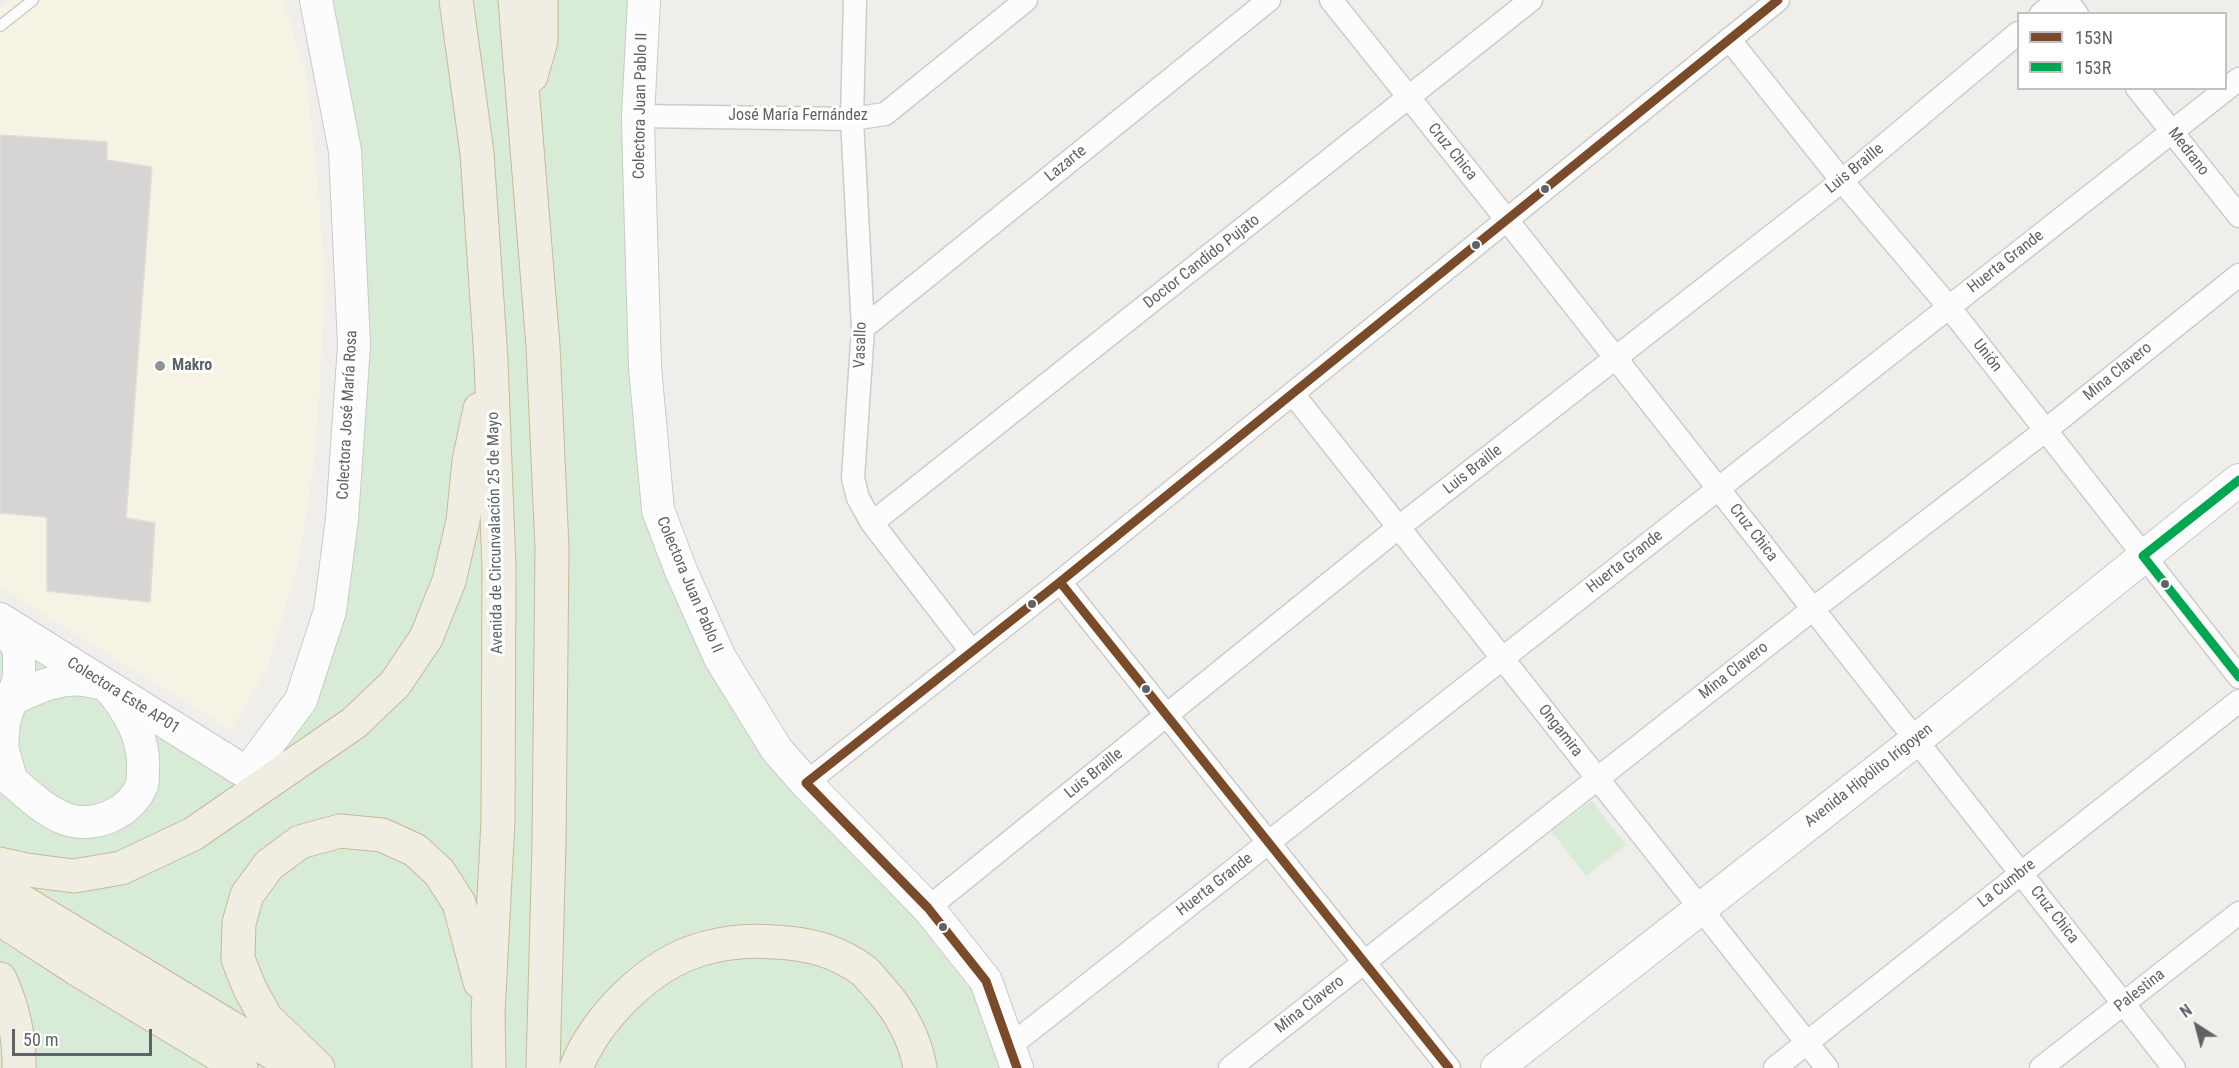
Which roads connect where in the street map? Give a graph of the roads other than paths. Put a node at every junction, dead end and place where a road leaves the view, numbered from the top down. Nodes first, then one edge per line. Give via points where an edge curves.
1 (33, 0) edge
2 (316, 0) edge
3 (456, 0) edge
4 (515, 0) edge
5 (541, 0) edge
6 (644, 0) edge
7 (855, 0) edge
8 (1026, 0) edge
9 (1269, 0) edge
10 (1331, 0) edge
11 (1530, 0) edge
12 (1778, 0) edge
13 (2058, 0) edge
14 (2066, 0) edge
15 (2044, 12) edge
16 (2075, 12) edge
17 (0, 26) edge
18 (2017, 35) edge
19 (1730, 39) junction
20 (2239, 79) edge
21 (2227, 88) edge
22 (2139, 90) edge
23 (2225, 90) edge
24 (1409, 97) junction
25 (524, 101) junction
26 (638, 116) junction
27 (852, 119) junction
28 (2172, 132) junction
29 (1842, 181) junction
30 (2239, 216) edge
31 (1507, 220) junction
32 (2239, 275) edge
33 (1949, 307) junction
34 (863, 328) junction
35 (1616, 359) junction
36 (490, 360) junction
37 (1293, 394) junction
38 (2046, 430) junction
39 (2239, 480) edge
40 (1718, 488) junction
41 (872, 523) junction
42 (1399, 527) junction
43 (2144, 556) junction
44 (1060, 582) junction
45 (1813, 609) junction
46 (0, 620) edge
47 (972, 652) junction
48 (1503, 658) junction
49 (2239, 677) edge
50 (107, 685) junction
51 (2239, 700) edge
52 (6, 702) edge
53 (1167, 716) junction
54 (1916, 740) junction
55 (246, 773) junction
56 (6, 775) edge
57 (1598, 779) junction
58 (806, 783) junction
59 (193, 834) junction
60 (1268, 843) junction
61 (0, 864) edge
62 (2021, 873) junction
63 (0, 888) edge
64 (1700, 907) junction
65 (928, 908) junction
66 (2239, 913) edge
67 (0, 920) edge
68 (1364, 963) junction
69 (0, 979) edge
70 (2124, 1004) junction
71 (488, 1013) junction
72 (1807, 1043) junction
73 (1014, 1057) edge
74 (19, 1068) edge
75 (241, 1068) edge
76 (298, 1068) edge
77 (318, 1068) edge
78 (489, 1068) edge
79 (543, 1068) edge
80 (576, 1068) edge
81 (920, 1068) edge
82 (1230, 1068) edge
83 (1449, 1068) edge
84 (1497, 1068) edge
85 (1775, 1068) edge
86 (1827, 1068) edge
87 (2041, 1068) edge
88 (2174, 1068) edge

1 - 17 lane
2 - 55 main road, Colectora José María Rosa via 345,151 354,345 342,519 330,610 301,700
3 - 36 highway, Avenida de Circunvalación 25 de Mayo via 477,153
4 - 25 highway
5 - 25 highway via 541,41
6 - 26 main road, Colectora Juan Pablo II
7 - 27 street, Vasallo
8 - 27 street, José María Fernández via 885,114
9 - 34 street, Lazarte
10 - 24 street, Cruz Chica
11 - 24 street, Doctor Candido Pujato
12 - 19 street
13 - 15 street
14 - 16 street
18 - 29 street, Luis Braille
19 - 29 street, Unión
19 - 31 street
20 - 21 street, Huerta Grande
22 - 28 street, Medrano
23 - 28 street, Huerta Grande
24 - 31 street, Cruz Chica
24 - 41 street, Doctor Candido Pujato
25 - 79 highway via 543,346 552,548
26 - 27 street, José María Fernández
26 - 58 main road, Colectora Juan Pablo II via 645,367 658,510 720,658 777,750
27 - 34 street, Vasallo
28 - 30 street, Medrano
28 - 33 street, Huerta Grande
29 - 33 street, Unión
29 - 35 street, Luis Braille
31 - 35 street, Cruz Chica
31 - 37 street
32 - 38 street, Mina Clavero
33 - 38 street, Unión
33 - 40 street, Huerta Grande
34 - 41 street, Vasallo via 853,478 858,498
35 - 40 street, Cruz Chica
35 - 42 street, Luis Braille
36 - 59 highway via 469,461 463,521 449,581 426,638 395,684 354,723
36 - 71 highway, Avenida de Circunvalación 25 de Mayo via 499,568 498,810
37 - 42 street, Ongamira
37 - 44 street
38 - 43 street, Unión
38 - 45 street, Mina Clavero
39 - 43 main road, Avenida Hipólito Irigoyen
40 - 45 street, Cruz Chica
40 - 48 street, Huerta Grande
41 - 47 street, Vasallo
42 - 48 street, Ongamira
42 - 53 street, Luis Braille
43 - 49 street, Unión
43 - 54 main road, Avenida Hipólito Irigoyen
44 - 47 street
44 - 53 street
45 - 54 street, Cruz Chica
45 - 57 street, Mina Clavero
46 - 50 main road, Colectora Este AP01
46 - 52 main road via 19,650 19,679
47 - 58 street
48 - 57 street, Ongamira
48 - 60 street, Huerta Grande
50 - 52 main road via 83,679 57,682
50 - 55 main road, Colectora Este AP01
50 - 56 main road via 136,729 144,754 142,784 130,803 108,819 86,824 65,819 42,805
51 - 62 street, La Cumbre
52 - 56 main road via 2,747
53 - 60 street
53 - 65 street, Luis Braille
54 - 62 street, Cruz Chica
54 - 64 main road, Avenida Hipólito Irigoyen
55 - 59 highway
57 - 64 street, Ongamira
57 - 68 street, Mina Clavero
58 - 65 main road, Colectora Juan Pablo II
59 - 61 highway via 121,868 74,876
60 - 68 street
60 - 73 street, Huerta Grande
62 - 70 street, Cruz Chica
62 - 72 street, La Cumbre
63 - 76 highway
64 - 72 street, Ongamira
64 - 84 main road, Avenida Hipólito Irigoyen
65 - 73 main road, Colectora Juan Pablo II via 986,981
66 - 70 street, Palestina
67 - 75 highway
68 - 82 street, Mina Clavero
68 - 83 street
69 - 74 highway via 11,1003
70 - 87 street, Palestina
70 - 88 street, Cruz Chica
71 - 77 highway via 459,903 439,872 415,850 382,835 340,831 300,842 269,865 247,895 239,923 238,959 266,1018
71 - 78 highway, Avenida de Circunvalación 25 de Mayo
72 - 85 street, La Cumbre
72 - 86 street, Ongamira
80 - 81 highway via 602,1024 628,994 658,970 700,950 747,940 791,942 828,950 864,971 892,1002 908,1030

